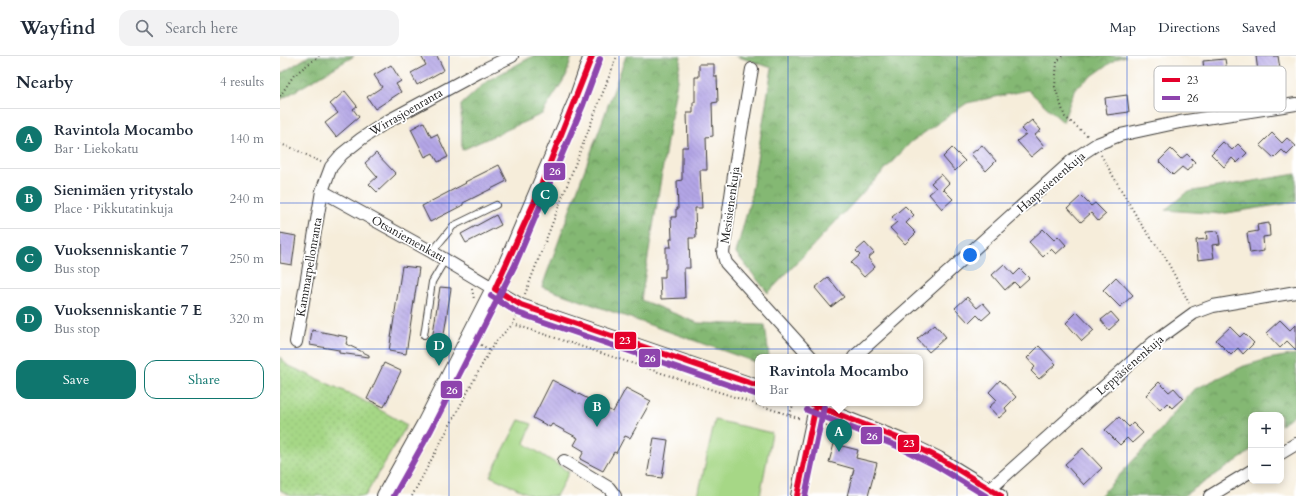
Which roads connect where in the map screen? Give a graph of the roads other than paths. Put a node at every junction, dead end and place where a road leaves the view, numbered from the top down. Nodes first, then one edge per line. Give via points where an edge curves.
1 (512, 56) edge
2 (592, 56) edge
3 (752, 69) dead end
4 (1296, 104) edge
5 (1286, 106) edge
6 (1244, 112) edge
7 (322, 191) junction
8 (496, 205) dead end
9 (432, 252) junction
10 (445, 260) junction
11 (495, 289) junction
12 (1296, 292) edge
13 (424, 335) dead end
14 (296, 342) dead end
15 (809, 354) edge
16 (857, 354) edge
17 (755, 385) edge
18 (814, 406) edge
19 (819, 406) edge
20 (1296, 444) edge
21 (1284, 451) edge
22 (564, 461) dead end
23 (1248, 473) edge
24 (990, 490) junction
25 (385, 496) edge
26 (615, 496) edge
27 (797, 496) edge
28 (1001, 496) edge
29 (1210, 496) edge

1 - 7 street, Wirrasjoenranta via 388,121 361,139 331,167
2 - 11 street via 543,182
3 - 15 street, Mesisienenkuja via 723,253 726,262
4 - 5 street, Haapasienenkuja
6 - 16 street, Haapasienenkuja via 1180,122 1120,135 1096,144 1074,159
7 - 9 street, Otsaniemenkatu
7 - 14 street, Kammarpellonranta
8 - 9 lane via 452,226
9 - 10 street, Otsaniemenkatu
10 - 11 street, Otsaniemenkatu
10 - 13 lane via 432,282
11 - 17 street, Otsaniemenkatu via 521,305
11 - 25 street
12 - 24 street, Leppäsienenkuja via 1213,306 1194,312 1154,342
18 - 27 street via 817,424
19 - 24 street via 939,458
20 - 21 street
22 - 26 street via 609,488
23 - 29 street
24 - 28 street

